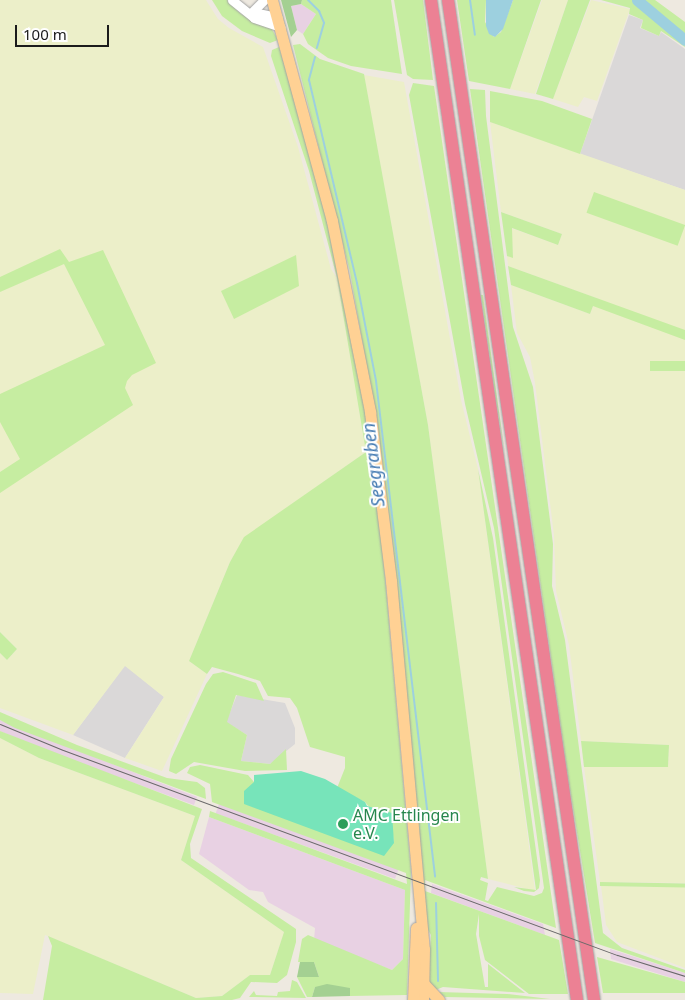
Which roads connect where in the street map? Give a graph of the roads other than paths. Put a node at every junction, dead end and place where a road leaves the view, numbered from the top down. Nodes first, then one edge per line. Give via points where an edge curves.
1 (232, 0) edge
2 (264, 0) edge
3 (272, 0) edge
4 (431, 0) edge
5 (448, 0) edge
6 (251, 13) junction
7 (279, 22) junction
8 (417, 896) junction
9 (424, 984) junction
10 (413, 1000) edge
11 (423, 1000) edge
12 (439, 1000) edge
13 (577, 1000) edge
14 (594, 1000) edge

1 - 6 street
2 - 6 street
3 - 7 main road
4 - 13 highway
5 - 14 highway
6 - 7 street
7 - 8 main road via 340,255 370,412 391,581
8 - 9 main road via 424,949
8 - 10 main road
9 - 11 main road
9 - 12 main road

